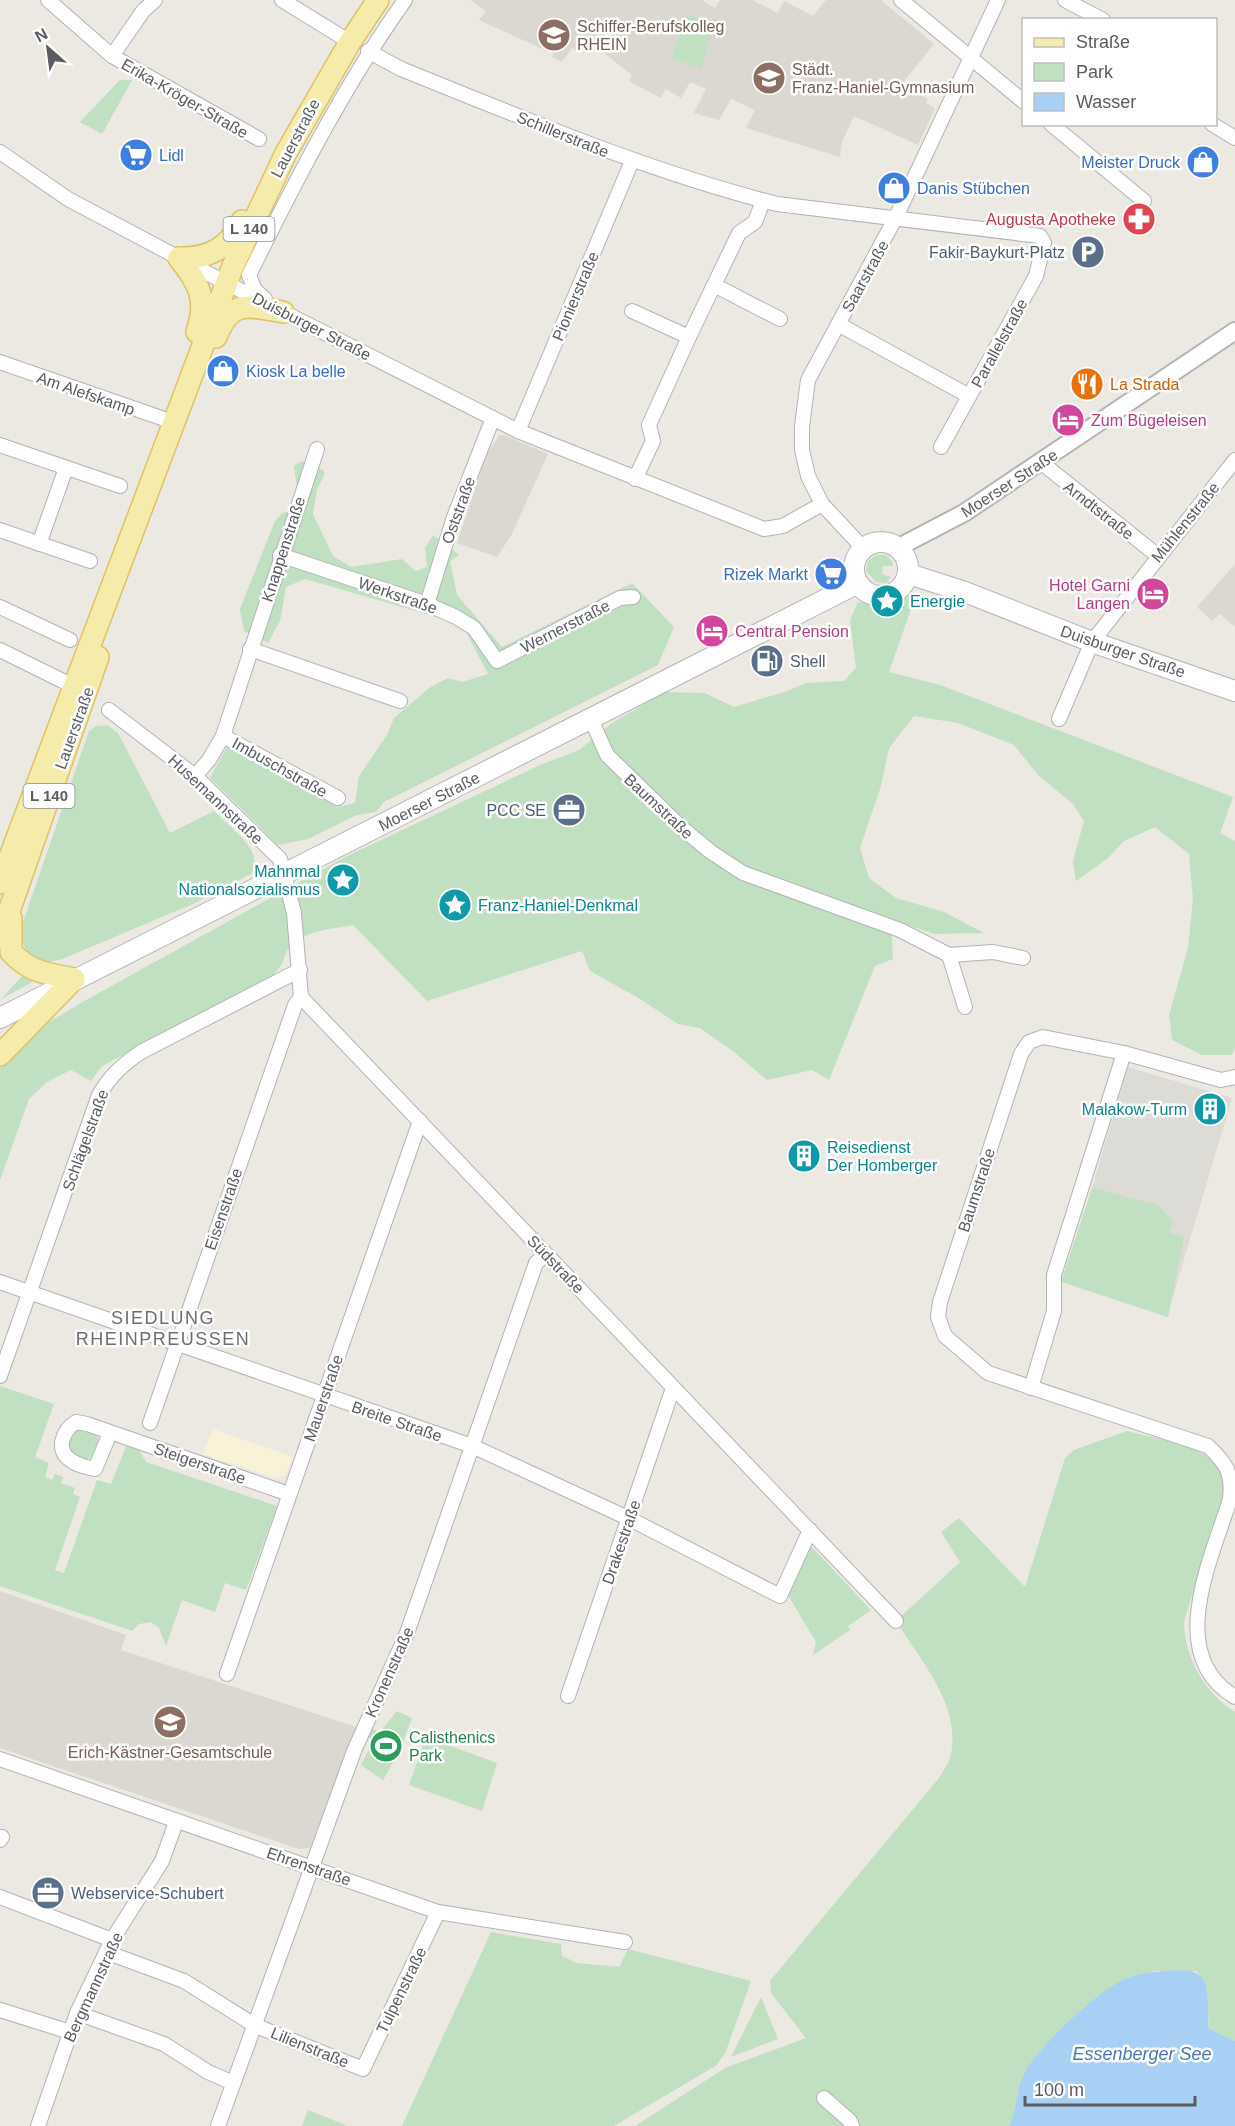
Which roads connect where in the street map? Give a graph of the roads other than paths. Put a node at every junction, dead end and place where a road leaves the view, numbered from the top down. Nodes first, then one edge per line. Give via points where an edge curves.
1 (48, 0) edge
2 (155, 0) edge
3 (282, 0) edge
4 (378, 0) edge
5 (405, 0) edge
6 (901, 0) edge
7 (998, 0) edge
8 (1065, 0) edge
9 (1099, 18) edge
10 (359, 47) junction
11 (112, 56) junction
12 (971, 59) junction
13 (1022, 101) edge
14 (1052, 126) edge
15 (1215, 126) edge
16 (1235, 138) edge
17 (259, 140) dead end
18 (0, 152) edge
19 (632, 161) junction
20 (274, 176) junction
21 (763, 201) junction
22 (1144, 201) dead end
23 (896, 218) junction
24 (1040, 236) joint
25 (179, 258) junction
26 (249, 274) junction
27 (226, 283) junction
28 (714, 285) junction
29 (632, 311) dead end
30 (283, 312) junction
31 (780, 319) dead end
32 (838, 324) junction
33 (1235, 331) edge
34 (689, 337) junction
35 (1, 364) edge
36 (185, 392) junction
37 (969, 396) junction
38 (493, 418) junction
39 (173, 422) junction
40 (518, 431) junction
41 (0, 445) edge
42 (941, 447) dead end
43 (316, 449) dead end
44 (1235, 460) edge
45 (1042, 463) junction
46 (66, 468) junction
47 (635, 479) junction
48 (120, 486) dead end
49 (822, 504) junction
50 (0, 530) edge
51 (39, 544) junction
52 (863, 548) junction
53 (899, 548) junction
54 (280, 555) junction
55 (1158, 556) junction
56 (90, 561) dead end
57 (909, 574) junction
58 (858, 584) junction
59 (633, 597) dead end
60 (427, 603) junction
61 (0, 607) edge
62 (70, 640) dead end
63 (1092, 642) junction
64 (0, 650) edge
65 (250, 650) junction
66 (497, 661) joint
67 (80, 689) junction
68 (1235, 691) edge
69 (400, 701) dead end
70 (109, 710) dead end
71 (591, 719) junction
72 (1059, 719) dead end
73 (223, 736) junction
74 (51, 745) junction
75 (195, 776) junction
76 (338, 798) dead end
77 (0, 847) edge
78 (286, 873) junction
79 (6, 890) edge
80 (0, 937) edge
81 (949, 955) junction
82 (1023, 958) dead end
83 (300, 970) junction
84 (74, 979) junction
85 (301, 997) junction
86 (965, 1007) dead end
87 (0, 1018) edge
88 (1124, 1053) junction
89 (0, 1055) edge
90 (1235, 1077) edge
91 (420, 1121) junction
92 (546, 1254) junction
93 (0, 1282) edge
94 (30, 1292) junction
95 (177, 1343) junction
96 (0, 1376) edge
97 (674, 1388) junction
98 (1031, 1388) junction
99 (324, 1396) junction
100 (150, 1423) dead end
101 (110, 1433) dead end
102 (472, 1446) junction
103 (289, 1494) junction
104 (630, 1519) junction
105 (810, 1530) junction
106 (896, 1621) dead end
107 (226, 1674) dead end
108 (568, 1696) dead end
109 (1235, 1697) edge
110 (0, 1759) edge
111 (176, 1822) junction
112 (312, 1867) junction
113 (0, 1897) edge
114 (438, 1912) junction
115 (625, 1942) dead end
116 (109, 1946) junction
117 (0, 2010) edge
118 (77, 2013) junction
119 (256, 2026) junction
120 (70, 2032) junction
121 (363, 2068) joint
122 (233, 2084) junction
123 (824, 2098) dead end
124 (38, 2126) edge
125 (218, 2126) edge
126 (852, 2126) edge

1 - 11 street, Erika-Kröger-Straße
2 - 11 street, Erika-Kröger-Straße
3 - 10 street, Schillerstraße
4 - 10 main road, Lauerstraße / L 140
5 - 10 street, Lauerstraße
6 - 12 street
7 - 12 street, Saarstraße
8 - 9 street
10 - 19 street, Schillerstraße via 401,69
10 - 20 main road, Lauerstraße / L 140 via 309,110
10 - 26 street, Lauerstraße
11 - 17 street, Erika-Kröger-Straße
12 - 13 street
12 - 23 street, Saarstraße
14 - 22 street
15 - 16 street
18 - 25 street, Duisburger Straße via 68,199
19 - 21 street, Schillerstraße
19 - 40 street, Pionierstraße
20 - 25 main road via 259,185 237,231 223,248 203,256
20 - 27 main road, Lauerstraße / L 140
21 - 23 street, Schillerstraße
21 - 28 street via 755,222 739,233
23 - 24 street, Schillerstraße
23 - 32 street, Saarstraße
24 - 37 street, Parallelstraße via 1044,243 1036,276
25 - 27 street, Duisburger Straße
25 - 36 main road via 194,277 203,307 181,380
26 - 27 street
26 - 30 street via 258,294
27 - 30 street, Duisburger Straße
27 - 36 main road, Lauerstraße / L 140
28 - 31 street
28 - 34 street
29 - 34 street
30 - 36 main road via 250,306 229,314 221,324 197,386
30 - 38 street, Duisburger Straße
32 - 37 street
32 - 49 street, Saarstraße via 808,380 802,411 802,450 808,476
33 - 45 street, Moerser Straße
34 - 47 street via 649,425 653,441
35 - 39 street, Am Alefskamp
36 - 39 main road, Lauerstraße / L 140
37 - 42 street, Parallelstraße
38 - 40 street, Duisburger Straße
38 - 60 street, Oststraße via 454,517
39 - 67 main road, Lauerstraße / L 140
40 - 47 street, Duisburger Straße
41 - 46 street
43 - 54 street, Knappenstraße
44 - 55 street, Mühlenstraße
45 - 53 street, Moerser Straße via 964,513
45 - 55 street, Arndtstraße
46 - 48 street
46 - 51 street
47 - 49 street, Duisburger Straße via 764,529 783,526
49 - 52 street, Saarstraße
50 - 51 street
51 - 56 street
52 - 53 main road via 880,541
52 - 58 main road via 854,565
53 - 57 main road via 908,562
54 - 60 street, Werkstraße
54 - 65 street, Knappenstraße
55 - 63 street, Mühlenstraße
57 - 58 main road via 900,589 883,596 873,595
57 - 63 main road, Duisburger Straße
58 - 71 main road, Moerser Straße
59 - 66 street, Wernerstraße via 620,598
60 - 66 street, Werkstraße via 474,628
61 - 62 street
63 - 68 main road, Duisburger Straße
63 - 72 street, Mühlenstraße
64 - 67 street
65 - 69 street
65 - 73 street, Knappenstraße
67 - 74 main road, Lauerstraße / L 140
67 - 79 main road, Lauerstraße / L 140
70 - 75 street, Husemannstraße
71 - 78 main road, Moerser Straße
71 - 81 street, Baumstraße via 607,755 711,852 743,873 900,930
73 - 75 street, Knappenstraße
73 - 76 street, Imbuschstraße
74 - 77 main road via 14,812
74 - 79 main road, Lauerstraße / L 140
75 - 78 street, Husemannstraße via 280,859
78 - 83 street
78 - 84 main road, Moerser Straße
79 - 80 main road, Lauerstraße / L 140
79 - 84 main road via 11,952 32,970
81 - 82 street via 993,952
81 - 86 street
83 - 85 street
83 - 94 street, Schlägelstraße via 119,1067 99,1095
84 - 87 main road, Moerser Straße
84 - 89 main road
85 - 91 street, Südstraße
85 - 95 street, Eisenstraße
88 - 90 street, Baumstraße via 1221,1080
88 - 98 street via 1053,1275 1054,1311
88 - 98 street, Baumstraße via 1043,1037 1029,1042 1021,1054 940,1302 938,1317 945,1336 988,1373
91 - 92 street, Südstraße
91 - 99 street, Mauerstraße
92 - 97 street, Südstraße
92 - 102 street, Kronenstraße via 536,1263
93 - 94 street, Breite Straße
94 - 95 street, Breite Straße
94 - 96 street, Schlägelstraße
95 - 99 street, Breite Straße
95 - 100 street, Eisenstraße
97 - 104 street, Drakestraße
97 - 105 street, Südstraße
98 - 109 street, Baumstraße via 1208,1446 1226,1462 1232,1480 1230,1499 1197,1611 1196,1638 1207,1669
99 - 102 street, Breite Straße
99 - 103 street, Mauerstraße
101 - 103 street, Steigerstraße
102 - 104 street, Breite Straße
102 - 112 street, Kronenstraße via 407,1633 354,1751
103 - 107 street, Mauerstraße
104 - 105 street, Breite Straße via 780,1596
104 - 108 street, Drakestraße
105 - 106 street, Südstraße
110 - 111 street, Ehrenstraße
111 - 112 street, Ehrenstraße
111 - 116 street, Bergmannstraße via 162,1861
112 - 114 street, Ehrenstraße
112 - 119 street, Kronenstraße
113 - 116 street, Lilienstraße
114 - 115 street, Ehrenstraße
114 - 121 street, Tulpenstraße
116 - 118 street, Bergmannstraße
116 - 119 street, Lilienstraße via 184,1981
117 - 120 street
118 - 120 street, Bergmannstraße
118 - 122 street via 164,2044
119 - 121 street, Lilienstraße
119 - 122 street, Kronenstraße
120 - 124 street, Bergmannstraße
122 - 125 street, Kronenstraße
123 - 126 street

